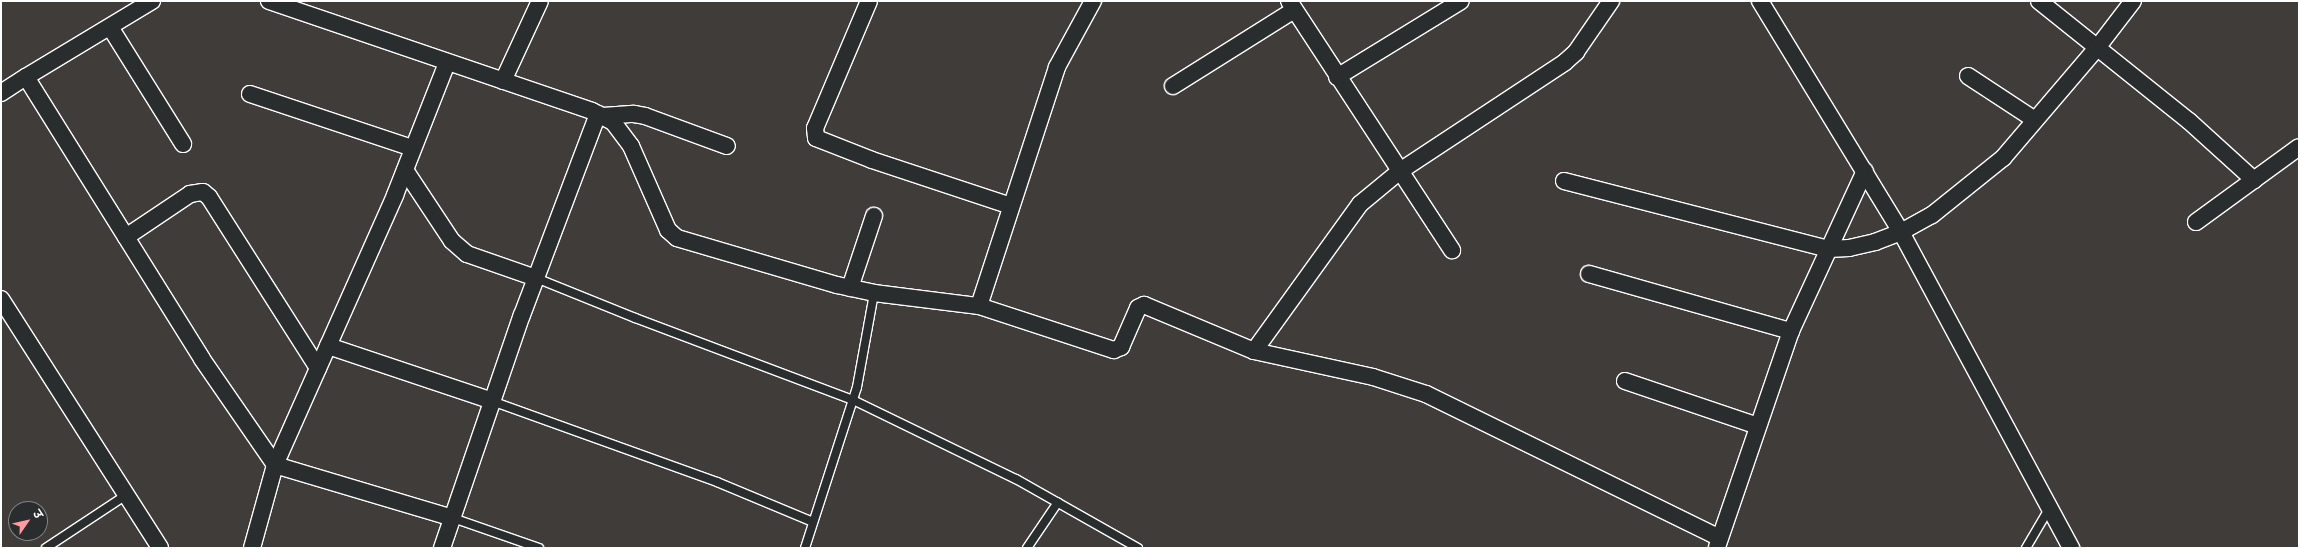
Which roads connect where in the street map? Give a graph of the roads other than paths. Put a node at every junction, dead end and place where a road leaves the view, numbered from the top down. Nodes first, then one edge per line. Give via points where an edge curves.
1 (152, 1) edge
2 (270, 1) edge
3 (540, 1) edge
4 (869, 1) edge
5 (1092, 1) edge
6 (1461, 1) edge
7 (1611, 1) edge
8 (1760, 1) edge
9 (2038, 1) edge
10 (2133, 1) edge
11 (1291, 6) edge
12 (110, 27) junction
13 (2097, 48) junction
14 (447, 63) junction
15 (1968, 76) dead end
16 (26, 77) junction
17 (1337, 78) junction
18 (503, 81) junction
19 (1173, 86) dead end
20 (1, 93) edge
21 (250, 94) dead end
22 (600, 115) junction
23 (2035, 120) junction
24 (183, 144) dead end
25 (727, 146) dead end
26 (412, 148) junction
27 (2299, 148) edge
28 (405, 170) junction
29 (1400, 171) junction
30 (1865, 171) junction
31 (2254, 180) junction
32 (1564, 181) dead end
33 (1011, 206) junction
34 (874, 216) dead end
35 (2196, 222) dead end
36 (1901, 232) junction
37 (126, 237) junction
38 (1828, 249) junction
39 (1452, 250) dead end
40 (1589, 274) dead end
41 (536, 278) junction
42 (850, 288) junction
43 (874, 293) junction
44 (1, 299) edge
45 (979, 306) junction
46 (1791, 331) junction
47 (328, 346) junction
48 (1254, 351) junction
49 (318, 368) junction
50 (1625, 381) dead end
51 (854, 400) junction
52 (492, 401) junction
53 (1758, 426) junction
54 (275, 464) junction
55 (126, 496) junction
56 (1058, 502) junction
57 (2049, 509) junction
58 (453, 518) junction
59 (813, 522) junction
60 (1718, 543) edge
61 (46, 548) edge
62 (160, 548) edge
63 (252, 548) edge
64 (442, 548) edge
65 (539, 548) edge
66 (805, 548) edge
67 (1027, 548) edge
68 (1138, 548) edge
69 (2026, 548) edge
70 (2071, 548) edge

1 - 12 street
2 - 14 street
3 - 18 street
4 - 33 street via 815,128 816,138 872,160
5 - 33 street via 1058,66
6 - 17 street
7 - 29 street via 1583,43 1565,62
8 - 30 street
9 - 13 street
10 - 13 street
11 - 17 street
11 - 19 street
12 - 16 street
12 - 24 street
13 - 23 street
13 - 31 street via 2189,121
14 - 18 street
14 - 26 street
15 - 23 street
16 - 20 street
16 - 37 street
17 - 29 street
18 - 22 street
21 - 26 street
22 - 25 street via 645,116
22 - 41 street
22 - 42 street via 621,130 631,146 668,230 677,238
23 - 36 street via 2003,158 1970,186 1932,215
26 - 28 street
27 - 31 street
28 - 41 street via 452,241 466,254
28 - 47 street
29 - 39 street
29 - 48 street via 1357,209
30 - 36 street
30 - 38 street
31 - 35 street
32 - 38 street
33 - 45 street
34 - 42 street
36 - 38 street via 1849,248
36 - 57 street
37 - 49 street via 190,194 203,192 209,197
37 - 54 street via 202,359
38 - 46 street
40 - 46 street
41 - 51 lane
41 - 52 street
42 - 43 street
43 - 45 street
43 - 51 lane
44 - 55 street
45 - 48 street via 1118,351 1138,308 1144,305
46 - 53 street
47 - 49 street
47 - 52 street
48 - 60 street via 1373,377 1426,394
49 - 54 street
50 - 53 street
51 - 56 lane via 970,455
51 - 59 lane
52 - 58 street
52 - 59 lane via 717,482
53 - 60 street
54 - 58 street
54 - 63 street
55 - 61 lane
55 - 62 street
56 - 67 lane
56 - 68 lane
57 - 69 lane
57 - 70 street
58 - 64 street
58 - 65 lane
59 - 66 lane

